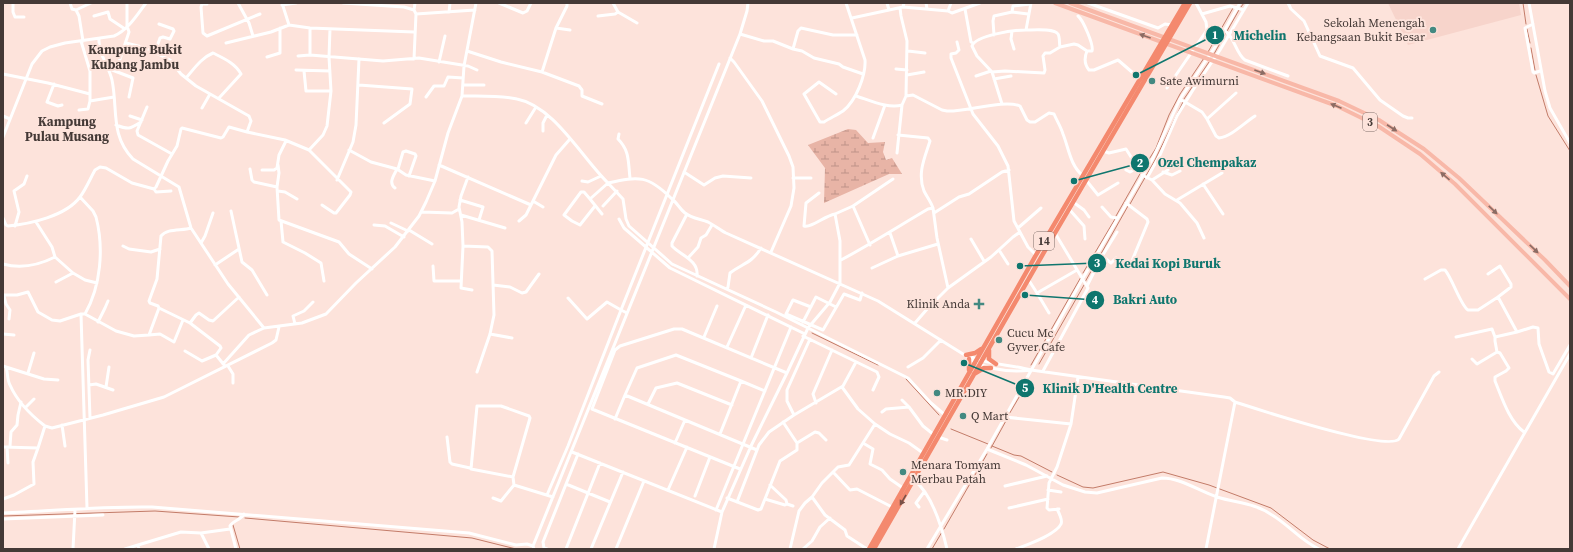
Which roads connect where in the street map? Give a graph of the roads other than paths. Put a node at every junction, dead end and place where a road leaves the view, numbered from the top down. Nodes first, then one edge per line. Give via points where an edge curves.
1 (13, 3) edge
2 (70, 3) edge
3 (91, 3) edge
4 (127, 3) edge
5 (146, 3) edge
6 (238, 3) edge
7 (296, 3) edge
8 (343, 3) edge
9 (348, 3) edge
10 (415, 3) edge
11 (450, 3) edge
12 (476, 3) edge
13 (498, 3) edge
14 (531, 3) edge
15 (567, 3) edge
16 (613, 3) edge
17 (748, 3) edge
18 (846, 3) edge
19 (887, 3) edge
20 (926, 3) edge
21 (951, 3) edge
22 (980, 3) edge
23 (1055, 3) edge
24 (1070, 3) edge
25 (1088, 3) edge
26 (1185, 3) edge
27 (1190, 3) edge
28 (1196, 3) edge
29 (1240, 3) edge
30 (1248, 3) edge
31 (1288, 3) edge
32 (1529, 3) edge
33 (207, 4) edge
34 (282, 4) edge
35 (1030, 4) edge
36 (902, 6) edge
37 (927, 9) junction
38 (964, 9) junction
39 (1241, 9) junction
40 (76, 10) junction
41 (414, 10) junction
42 (475, 10) junction
43 (889, 10) junction
44 (948, 11) junction
45 (449, 12) junction
46 (618, 12) junction
47 (1012, 12) junction
48 (260, 14) dead end
49 (416, 14) junction
50 (1028, 14) junction
51 (1202, 14) junction
52 (94, 16) dead end
53 (598, 16) dead end
54 (1078, 16) dead end
55 (24, 17) dead end
56 (246, 18) junction
57 (852, 18) junction
58 (637, 23) dead end
59 (159, 24) dead end
60 (1533, 24) junction
61 (289, 25) junction
62 (1172, 25) junction
63 (126, 27) junction
64 (280, 28) junction
65 (310, 28) junction
66 (556, 28) junction
67 (330, 29) junction
68 (570, 30) dead end
69 (1026, 30) junction
70 (1012, 31) junction
71 (414, 32) junction
72 (1227, 32) junction
73 (740, 34) junction
74 (857, 35) junction
75 (994, 35) junction
76 (254, 36) junction
77 (445, 36) dead end
78 (99, 39) junction
79 (82, 41) junction
80 (956, 42) dead end
81 (126, 43) junction
82 (226, 43) dead end
83 (973, 43) junction
84 (1537, 43) junction
85 (1529, 46) junction
86 (1060, 47) junction
87 (793, 49) junction
88 (1014, 49) dead end
89 (467, 50) junction
90 (908, 51) junction
91 (155, 52) junction
92 (1087, 52) junction
93 (925, 53) dead end
94 (310, 55) junction
95 (298, 56) dead end
96 (329, 56) junction
97 (268, 57) dead end
98 (730, 58) junction
99 (359, 59) junction
100 (414, 59) junction
101 (439, 62) junction
102 (719, 64) dead end
103 (464, 66) junction
104 (107, 68) junction
105 (896, 69) dead end
106 (296, 70) dead end
107 (477, 70) dead end
108 (907, 70) junction
109 (116, 71) junction
110 (304, 71) junction
111 (330, 71) junction
112 (992, 71) junction
113 (1540, 71) junction
114 (542, 72) junction
115 (924, 72) dead end
116 (3, 74) edge
117 (863, 74) junction
118 (907, 75) junction
119 (976, 76) dead end
120 (1011, 76) dead end
121 (1288, 76) dead end
122 (186, 78) junction
123 (463, 78) junction
124 (27, 79) junction
125 (994, 79) junction
126 (1140, 79) junction
127 (54, 84) junction
128 (359, 85) junction
129 (463, 85) junction
130 (484, 85) dead end
131 (1167, 88) dead end
132 (331, 91) junction
133 (1236, 93) dead end
134 (90, 94) junction
135 (210, 94) junction
136 (836, 94) dead end
137 (707, 95) junction
138 (462, 96) junction
139 (856, 96) junction
140 (906, 96) junction
141 (114, 97) junction
142 (129, 97) dead end
143 (426, 97) dead end
144 (218, 98) junction
145 (714, 98) junction
146 (90, 101) junction
147 (1183, 101) junction
148 (602, 104) dead end
149 (885, 104) junction
150 (1002, 104) junction
151 (62, 105) dead end
152 (902, 105) junction
153 (147, 107) dead end
154 (536, 107) junction
155 (202, 108) dead end
156 (971, 109) junction
157 (79, 110) dead end
158 (701, 110) junction
159 (1128, 111) junction
160 (708, 113) junction
161 (547, 115) junction
162 (3, 116) edge
163 (130, 116) dead end
164 (1255, 116) dead end
165 (10, 118) junction
166 (1412, 118) dead end
167 (1207, 119) junction
168 (142, 121) junction
169 (384, 123) dead end
170 (526, 123) dead end
171 (1113, 124) junction
172 (116, 125) junction
173 (543, 131) dead end
174 (246, 132) junction
175 (619, 134) dead end
176 (898, 135) junction
177 (3, 137) edge
178 (873, 138) dead end
179 (570, 139) junction
180 (286, 141) junction
181 (1570, 143) edge
182 (309, 150) junction
183 (349, 150) junction
184 (1101, 152) junction
185 (896, 153) dead end
186 (172, 154) junction
187 (440, 164) junction
188 (278, 165) junction
189 (250, 169) dead end
190 (397, 169) junction
191 (262, 170) dead end
192 (1009, 170) junction
193 (1126, 170) dead end
194 (1168, 170) dead end
195 (1180, 171) dead end
196 (684, 172) junction
197 (1163, 172) junction
198 (1143, 173) junction
199 (1222, 173) dead end
200 (27, 176) dead end
201 (409, 176) junction
202 (601, 176) junction
203 (161, 177) junction
204 (468, 177) junction
205 (630, 178) junction
206 (751, 178) dead end
207 (794, 178) junction
208 (811, 178) dead end
209 (1084, 178) junction
210 (893, 179) dead end
211 (337, 180) junction
212 (1152, 180) junction
213 (433, 181) junction
214 (582, 181) dead end
215 (608, 183) junction
216 (1118, 184) dead end
217 (1203, 184) junction
218 (395, 188) dead end
219 (154, 189) junction
220 (277, 189) junction
221 (171, 191) dead end
222 (617, 191) junction
223 (819, 193) dead end
224 (667, 195) junction
225 (80, 197) junction
226 (297, 199) dead end
227 (590, 199) junction
228 (672, 199) junction
229 (460, 200) junction
230 (1177, 200) junction
231 (533, 201) junction
232 (1073, 202) junction
233 (322, 205) dead end
234 (531, 205) junction
235 (1128, 205) junction
236 (595, 206) junction
237 (603, 206) dead end
238 (853, 206) junction
239 (544, 207) dead end
240 (1102, 207) dead end
241 (933, 208) junction
242 (1040, 208) dead end
243 (1069, 208) junction
244 (459, 209) junction
245 (231, 211) dead end
246 (422, 212) junction
247 (213, 213) dead end
248 (602, 214) dead end
249 (687, 214) junction
250 (835, 214) junction
251 (934, 214) junction
252 (1223, 214) dead end
253 (461, 215) junction
254 (1088, 216) dead end
255 (3, 218) edge
256 (1116, 218) junction
257 (620, 219) dead end
258 (479, 220) junction
259 (281, 221) junction
260 (520, 221) dead end
261 (36, 222) junction
262 (391, 223) dead end
263 (625, 224) junction
264 (374, 225) dead end
265 (712, 225) junction
266 (15, 226) junction
267 (190, 228) junction
268 (505, 228) dead end
269 (1018, 228) junction
270 (408, 231) junction
271 (1020, 232) junction
272 (1117, 232) dead end
273 (890, 233) junction
274 (1055, 233) junction
275 (404, 237) junction
276 (1204, 238) dead end
277 (971, 239) dead end
278 (1085, 239) dead end
279 (1107, 242) junction
280 (201, 243) junction
281 (432, 244) dead end
282 (938, 244) junction
283 (870, 245) junction
284 (123, 246) dead end
285 (463, 246) junction
286 (647, 246) junction
287 (761, 248) junction
288 (160, 249) junction
289 (239, 249) junction
290 (652, 250) junction
291 (999, 250) junction
292 (771, 252) junction
293 (1036, 255) junction
294 (898, 256) junction
295 (1099, 256) junction
296 (56, 257) junction
297 (688, 258) junction
298 (1116, 258) dead end
299 (841, 260) junction
300 (984, 261) junction
301 (3, 264) edge
302 (1008, 264) dead end
303 (215, 265) junction
304 (433, 266) dead end
305 (370, 267) junction
306 (872, 268) dead end
307 (1129, 268) dead end
308 (1077, 270) junction
309 (73, 273) junction
310 (539, 274) dead end
311 (1488, 274) dead end
312 (698, 279) junction
313 (1028, 279) junction
314 (1084, 279) junction
315 (1425, 279) dead end
316 (324, 281) dead end
317 (461, 281) junction
318 (56, 282) dead end
319 (96, 283) junction
320 (840, 283) junction
321 (493, 285) junction
322 (1087, 285) junction
323 (1570, 286) edge
324 (948, 288) junction
325 (726, 289) junction
326 (472, 290) dead end
327 (862, 293) junction
328 (1037, 293) junction
329 (3, 295) edge
330 (267, 295) dead end
331 (239, 297) junction
332 (1498, 297) junction
333 (568, 298) dead end
334 (1570, 299) edge
335 (108, 301) dead end
336 (313, 302) dead end
337 (830, 304) junction
338 (746, 305) junction
339 (717, 306) dead end
340 (811, 307) junction
341 (836, 307) junction
342 (159, 308) junction
343 (621, 310) junction
344 (627, 313) junction
345 (1049, 313) dead end
346 (81, 314) junction
347 (85, 314) junction
348 (768, 315) junction
349 (1063, 316) junction
350 (8, 319) dead end
351 (184, 320) junction
352 (1069, 320) junction
353 (98, 322) junction
354 (803, 322) junction
355 (190, 323) junction
356 (915, 323) junction
357 (294, 324) junction
358 (791, 326) junction
359 (809, 326) junction
360 (279, 327) junction
361 (264, 328) junction
362 (1517, 332) junction
363 (3, 334) edge
364 (490, 334) junction
365 (14, 335) dead end
366 (149, 335) junction
367 (804, 335) junction
368 (704, 337) junction
369 (1456, 337) dead end
370 (1495, 337) junction
371 (512, 338) dead end
372 (810, 340) junction
373 (941, 340) junction
374 (1570, 345) edge
375 (984, 346) junction
376 (990, 347) junction
377 (727, 348) junction
378 (90, 350) dead end
379 (832, 350) junction
380 (185, 351) dead end
381 (1497, 352) junction
382 (34, 353) dead end
383 (1570, 354) edge
384 (216, 355) junction
385 (966, 356) junction
386 (750, 358) junction
387 (1472, 359) dead end
388 (856, 362) junction
389 (978, 362) junction
390 (996, 364) junction
391 (225, 365) junction
392 (5, 366) edge
393 (109, 367) dead end
394 (774, 367) junction
395 (908, 367) dead end
396 (991, 368) junction
397 (1031, 370) junction
398 (477, 372) dead end
399 (1042, 372) junction
400 (1439, 372) dead end
401 (28, 373) junction
402 (787, 373) junction
403 (973, 375) junction
404 (967, 376) junction
405 (1555, 376) junction
406 (1078, 377) junction
407 (58, 380) dead end
408 (741, 381) junction
409 (233, 383) dead end
410 (89, 385) junction
411 (106, 387) junction
412 (842, 387) junction
413 (113, 390) dead end
414 (874, 390) dead end
415 (765, 391) junction
416 (624, 395) junction
417 (34, 399) dead end
418 (902, 400) dead end
419 (21, 402) junction
420 (1235, 402) junction
421 (593, 403) junction
422 (816, 403) junction
423 (648, 404) junction
424 (732, 405) junction
425 (909, 406) junction
426 (26, 408) junction
427 (882, 412) dead end
428 (945, 414) junction
429 (794, 415) junction
430 (1005, 416) junction
431 (88, 419) junction
432 (615, 419) junction
433 (685, 420) junction
434 (783, 422) junction
435 (875, 424) junction
436 (1071, 424) junction
437 (62, 425) junction
438 (45, 426) junction
439 (1523, 431) junction
440 (720, 434) junction
441 (936, 436) junction
442 (447, 437) dead end
443 (826, 440) dead end
444 (947, 440) dead end
445 (675, 443) junction
446 (743, 443) junction
447 (798, 443) junction
448 (863, 443) junction
449 (65, 446) dead end
450 (750, 446) junction
451 (7, 447) edge
452 (687, 447) junction
453 (38, 448) junction
454 (987, 449) junction
455 (758, 450) junction
456 (572, 452) junction
457 (923, 453) junction
458 (578, 454) junction
459 (710, 457) junction
460 (965, 462) dead end
461 (8, 463) dead end
462 (600, 463) junction
463 (734, 466) junction
464 (470, 468) junction
465 (740, 469) junction
466 (974, 471) junction
467 (623, 472) junction
468 (833, 472) junction
469 (1047, 476) junction
470 (513, 477) junction
471 (1051, 478) junction
472 (914, 480) junction
473 (644, 481) junction
474 (566, 484) junction
475 (514, 485) junction
476 (770, 485) junction
477 (1005, 486) dead end
478 (903, 488) junction
479 (668, 490) junction
480 (1048, 490) junction
481 (924, 492) junction
482 (1061, 492) dead end
483 (588, 493) junction
484 (547, 495) junction
485 (1217, 495) junction
486 (695, 496) dead end
487 (553, 497) junction
488 (812, 497) junction
489 (493, 498) dead end
490 (728, 498) junction
491 (3, 499) edge
492 (765, 499) junction
493 (1048, 500) junction
494 (610, 502) junction
495 (736, 502) junction
496 (787, 504) junction
497 (793, 506) dead end
498 (919, 507) dead end
499 (87, 508) junction
500 (892, 508) junction
501 (1009, 508) dead end
502 (75, 510) junction
503 (716, 510) junction
504 (722, 512) junction
505 (3, 513) edge
506 (244, 514) junction
507 (103, 515) dead end
508 (74, 516) junction
509 (830, 518) junction
510 (3, 519) edge
511 (941, 527) junction
512 (230, 529) junction
513 (201, 533) junction
514 (138, 545) junction
515 (534, 548) edge
516 (73, 549) edge
517 (125, 549) edge
518 (139, 549) edge
519 (209, 549) edge
520 (236, 549) edge
521 (547, 549) edge
522 (566, 549) edge
523 (591, 549) edge
524 (616, 549) edge
525 (714, 549) edge
526 (790, 549) edge
527 (803, 549) edge
528 (868, 549) edge
529 (874, 549) edge
530 (927, 549) edge
531 (948, 549) edge
532 (1016, 549) edge
533 (1206, 549) edge
534 (1319, 549) edge
535 (1458, 549) edge

1 - 55 street via 15,17
2 - 40 street via 72,9
3 - 40 street
4 - 63 street
5 - 63 street
6 - 56 street
7 - 34 street
8 - 9 street
9 - 41 street
10 - 41 street
11 - 45 street
12 - 42 street
13 - 14 street via 523,13
15 - 66 street
16 - 46 street
17 - 73 street
18 - 57 street
19 - 43 street
20 - 37 street
21 - 44 street
22 - 38 street
334 -> 23 main road, 3 via 1455,184 1420,154 1378,126 1338,106
24 -> 323 main road via 1339,101 1379,120 1424,149 1459,178
25 - 62 street via 1158,28 1165,24
26 - 62 highway, 14
27 - 159 highway, 14
28 - 51 street
29 - 39 street
30 - 39 street
31 - 166 street via 1291,10 1304,21 1320,56 1353,68 1380,100 1403,116
32 - 60 street
33 - 56 street via 201,7 205,36
34 - 61 street
35 - 47 street via 1013,6
35 - 50 street
36 - 37 street
36 - 43 street
36 - 90 street via 901,16
37 - 44 street
38 - 44 street via 952,13
38 - 83 street
39 - 51 street via 1230,6
39 - 72 street
39 - 72 street
40 - 79 street via 82,27
41 - 49 street
42 - 45 street
42 - 89 street
43 - 57 street
45 - 49 street
46 - 53 street
46 - 58 street
47 - 50 street
47 - 75 street via 994,16
48 - 56 street
49 - 71 street
50 - 69 street
51 - 131 street via 1207,26 1205,34
52 - 63 street via 108,12 110,19
54 - 92 street via 1083,21 1093,47 1092,51
56 - 76 street
57 - 74 street
59 - 91 street via 174,31 170,39 160,38
60 - 84 street
60 - 85 street via 1525,28
61 - 64 street
61 - 65 street
62 - 126 highway, 14
63 - 78 street via 120,34
63 - 81 street via 129,30
64 - 76 street
64 - 97 street via 280,53
65 - 67 street
65 - 94 street
66 - 68 street
66 - 114 street
67 - 71 street
67 - 96 street
69 - 70 street
69 - 86 street via 1056,32
70 - 75 street
70 - 88 street
71 - 100 street
72 - 121 street via 1245,60
72 - 147 street
72 - 147 street via 1220,50
73 - 87 street
73 - 98 street
74 - 87 street via 801,28
74 - 117 street via 866,66
75 - 83 street
76 - 82 street
77 - 101 street
78 - 79 street
78 - 104 street via 99,48
79 - 124 street via 46,48 32,64
79 - 134 street via 90,70
80 - 156 street via 959,50 951,54 951,58
81 - 91 street
81 - 109 street
83 - 112 street via 977,56
84 - 85 street
84 - 113 street
85 - 113 street via 1533,73
86 - 92 street via 1074,44
86 - 112 street via 1043,54 1044,73
87 - 117 street
89 - 103 street
89 - 114 street
90 - 93 street
90 - 108 street
91 - 122 street via 170,60
92 - 126 street via 1086,64 1090,70 1118,60
94 - 95 street
94 - 96 street
96 - 99 street
96 - 111 street
98 - 145 street
98 - 207 street via 762,101 791,161
99 - 100 street
99 - 128 street
100 - 101 street
101 - 103 street
102 - 137 street
103 - 107 street
103 - 123 street
104 - 109 street
104 - 141 street
105 - 108 street
106 - 110 street
108 - 118 street
109 - 142 street via 133,78
110 - 111 street
110 - 132 street via 306,91
111 - 132 street
112 - 119 street
112 - 125 street
113 - 181 street via 1550,108
114 - 148 street via 579,86 582,96
115 - 118 street
116 - 124 street
117 - 139 street
118 - 140 street
120 - 125 street
122 - 135 street
122 - 144 street via 212,53 229,62 241,74
123 - 129 street
123 - 143 street via 448,77 444,86 434,86
124 - 127 street
124 - 165 street
125 - 150 street
126 - 171 highway, 14
127 - 134 street
127 - 151 street via 47,102
128 - 169 street via 412,89 410,104
128 - 183 street via 356,125
129 - 130 street
129 - 138 street
132 - 182 street via 327,126
133 - 167 street
134 - 146 street
135 - 144 street
135 - 155 street
136 - 139 street via 820,82 804,94 820,122 844,110
137 - 145 street
137 - 158 street
138 - 154 street via 516,98
138 - 187 street via 448,132
139 - 149 street
140 - 152 street
140 - 156 street via 913,95 942,110
141 - 146 street
141 - 172 street
144 - 174 street via 249,116 251,121
145 - 160 street
146 - 157 street via 88,109
147 - 167 street via 1202,112
147 - 198 street
147 - 198 street via 1160,155
149 - 152 street via 897,107
149 - 178 street
150 - 156 street
150 - 209 street via 1018,105 1030,122 1035,122 1049,113 1054,114 1073,164
152 - 176 street
153 - 168 street
154 - 161 street
154 - 170 street
156 - 192 street via 998,146
158 - 160 street
158 - 224 street
159 - 171 highway via 1118,123
159 - 184 highway, 14
160 - 196 street
161 - 173 street
161 - 179 street
162 - 165 street
163 - 168 street
164 - 167 street via 1219,138
165 - 177 street
168 - 172 street via 126,129
168 - 186 street via 139,136
171 - 184 highway, 14
172 - 203 street via 133,160
174 - 180 street
174 - 186 street via 229,127 220,138 182,128
175 - 205 street via 618,139 624,144 629,156
176 - 185 street
176 - 241 street via 928,138 930,141 921,176
179 - 202 street
179 - 231 street via 556,155
180 - 182 street
180 - 188 street via 279,155
182 - 211 street
183 - 190 street via 371,162
183 - 211 street
184 - 198 street via 1126,149
184 - 209 highway, 14
186 - 203 street
187 - 204 street
187 - 213 street
188 - 191 street via 274,170
188 - 220 street
189 - 220 street via 254,182
190 - 201 street
190 - 201 street via 403,152 415,154
190 - 218 street via 392,184
192 - 251 street via 969,194 959,196
192 - 269 street via 1014,217
193 - 198 street
194 - 197 street
195 - 197 street via 1172,175
196 - 206 street via 704,185 723,176
196 - 228 street
197 - 212 street
198 - 212 street
198 - 235 street
199 - 217 street
200 - 266 street via 24,184 14,191 19,212
201 - 213 street
202 - 214 street via 588,182
202 - 215 street
203 - 219 street
203 - 267 street via 177,184 181,189
204 - 229 street
204 - 234 street
205 - 215 street
205 - 224 street via 646,180
207 - 208 street
207 - 292 street via 790,206
209 - 216 street via 1098,195
209 - 232 highway, 14
209 - 293 highway, 14
210 - 238 street
211 - 233 street via 350,190 350,195 336,213
212 - 230 street via 1165,194
213 - 246 street
215 - 222 street
215 - 227 street
217 - 230 street
217 - 252 street
219 - 221 street via 157,192
219 - 225 street via 132,183 100,167
220 - 226 street
220 - 259 street via 278,215
222 - 237 street
222 - 263 street via 623,199
223 - 250 street via 806,203 804,227
224 - 228 street
224 - 286 street
225 - 261 street via 55,215
225 - 319 street via 93,211 97,222 100,253
227 - 236 street
227 - 236 street via 581,192 564,215 580,225
228 - 249 street
228 - 290 street
229 - 244 street
229 - 258 street via 483,207
230 - 276 street via 1193,218
231 - 234 street
231 - 239 street
232 - 243 highway, 14
232 - 254 street
234 - 260 street
235 - 256 street
235 - 307 street via 1147,219 1148,223
236 - 248 street
238 - 250 street
238 - 283 street
240 - 256 street via 1107,214
241 - 251 street
241 - 273 street
242 - 269 street
243 - 274 highway, 14
243 - 278 street via 1084,226
244 - 246 street via 452,213
244 - 253 street
245 - 289 street
246 - 270 street
247 - 280 street
249 - 265 street
249 - 297 street via 672,244 674,249
250 - 299 street
251 - 282 street
253 - 258 street
253 - 285 street
255 - 266 street via 7,226
256 - 279 street
257 - 263 street
258 - 268 street
259 - 305 street via 339,242 349,254
259 - 316 street via 282,242 321,263
261 - 266 street
261 - 296 street
262 - 270 street
263 - 286 street
263 - 286 street
264 - 275 street via 386,226
265 - 287 street
265 - 297 street
267 - 280 street
267 - 288 street via 162,234
269 - 271 street
270 - 275 street
270 - 281 street
271 - 291 street
271 - 293 street
272 - 279 street
273 - 283 street
273 - 294 street
274 - 308 street
274 - 313 highway, 14
275 - 305 street via 391,252
277 - 300 street
279 - 295 street
279 - 295 street
280 - 303 street
282 - 294 street
282 - 324 street
283 - 299 street
284 - 288 street via 150,252
285 - 317 street
285 - 321 street via 490,248
286 - 290 street
286 - 343 street
287 - 292 street
287 - 325 street via 749,262 730,272
288 - 342 street via 156,282 149,301
289 - 303 street
289 - 330 street via 242,262 252,270
290 - 312 street
290 - 312 street via 670,268
290 - 344 street
291 - 300 street
291 - 302 street
292 - 320 street
293 - 375 highway, 14
294 - 306 street
295 - 298 street via 1111,264
295 - 314 street
295 - 322 street
296 - 301 street via 19,267
296 - 309 street
297 - 312 street via 697,270
299 - 320 street
300 - 324 street
303 - 331 street
304 - 317 street via 434,282
305 - 357 street via 326,314
308 - 314 street
308 - 328 street
309 - 318 street
309 - 319 street
310 - 321 street via 526,292 522,293 510,287
311 - 332 street via 1500,266 1511,284 1511,287
312 - 325 street
312 - 338 street
313 - 328 street
313 - 376 highway, 14
314 - 322 street
314 - 349 street
315 - 332 street via 1445,270 1468,310 1478,310
317 - 326 street via 462,288
319 - 347 street via 92,301
320 - 327 street
320 - 337 street
321 - 364 street via 494,315
322 - 352 street via 1088,289
324 - 356 street
325 - 359 street
327 - 341 street via 860,300 844,293
327 - 356 street
328 - 345 street
329 - 346 street via 28,292 38,312 52,320 67,320
329 - 350 street via 10,310
331 - 355 street via 213,321 199,313
331 - 361 street
332 - 362 street
333 - 343 street via 587,319 607,302
335 - 353 street
336 - 357 street via 304,311 293,316
337 - 340 street via 816,298
337 - 341 street
337 - 359 street
338 - 348 street
338 - 377 street
339 - 368 street
340 - 354 street
340 - 354 street via 792,300 786,314
341 - 359 street via 824,330
342 - 351 street
342 - 366 street
343 - 344 street
343 - 484 street
344 - 421 street
346 - 347 street
346 - 431 street
347 - 353 street
348 - 358 street
348 - 386 street
349 - 352 street
349 - 397 street
351 - 355 street
351 - 366 street via 174,342 160,334
352 - 399 street
353 - 366 street via 113,330 132,335
354 - 359 street
355 - 384 street via 220,346
356 - 373 street
357 - 360 street
358 - 367 street
358 - 394 street
359 - 367 street
359 - 428 street via 908,378 931,404
360 - 361 street
360 - 391 street via 274,341
361 - 391 street via 249,335
362 - 370 street
362 - 405 street via 1538,328 1538,344 1548,370
363 - 365 street
364 - 371 street
364 - 398 street
367 - 372 street
367 - 402 street
368 - 377 street
368 - 421 street via 676,328 618,347
369 - 370 street via 1492,329
370 - 381 street
372 - 379 street
372 - 429 street via 787,390 787,401
373 - 385 street
373 - 395 street via 923,358
374 - 405 street
375 - 385 highway
375 - 389 highway, 14
376 - 389 highway, 14
376 - 390 highway via 989,359
377 - 386 street
378 - 410 street
379 - 388 street
379 - 422 street via 813,394
380 - 384 street via 202,361
381 - 387 street via 1477,364
381 - 439 street via 1508,368 1495,377 1494,381 1505,405
382 - 401 street
383 - 405 street
384 - 391 street
385 - 389 street
385 - 404 highway via 970,368
386 - 394 street
388 - 412 street
388 - 414 street via 878,374
389 - 390 street
389 - 396 street
389 - 403 highway, 14
389 - 404 highway, 14
390 - 397 street
391 - 409 street via 233,374
391 - 431 street via 164,397
392 - 401 street
392 - 419 street via 9,384
393 - 411 street
394 - 402 street
394 - 415 street
396 - 397 street
396 - 403 highway
397 - 399 street
397 - 430 street
399 - 406 street
400 - 420 street via 1434,376 1395,442 1340,434
401 - 407 street via 44,379
402 - 450 street
403 - 441 highway, 14
404 - 428 highway, 14
405 - 439 street
406 - 420 street via 1224,397
406 - 436 street
408 - 415 street
408 - 416 street via 675,355 637,368
408 - 424 street
410 - 411 street
410 - 431 street
411 - 413 street
412 - 422 street
412 - 435 street via 858,409
415 - 446 street
416 - 423 street
416 - 432 street
417 - 426 street
418 - 425 street
419 - 426 street
419 - 451 street via 17,425 11,432
420 - 485 street
421 - 432 street via 594,410
421 - 456 street
422 - 429 street
423 - 424 street via 656,388 675,382
423 - 433 street
424 - 440 street
425 - 427 street via 886,409
425 - 441 street via 922,426
426 - 438 street
428 - 441 highway, 14
429 - 434 street
430 - 436 street
430 - 454 street
431 - 437 street
431 - 499 street
432 - 445 street
433 - 440 street
433 - 445 street
434 - 447 street
434 - 455 street via 771,430
435 - 448 street
435 - 457 street
436 - 471 street
437 - 438 street via 52,428
437 - 449 street
438 - 453 street
439 - 535 street
440 - 446 street
441 - 444 street
441 - 457 highway, 14
441 - 472 highway, 14
442 - 464 street via 450,462
443 - 447 street via 815,432
445 - 452 street
446 - 450 street
446 - 463 street
447 - 476 street via 797,450 780,461
448 - 468 street via 849,466 838,467
448 - 478 street via 872,448 870,464 885,472
450 - 455 street
450 - 465 street
451 - 453 street
451 - 461 street
452 - 459 street
452 - 479 street
453 - 491 street via 33,459 34,484
454 - 466 street
454 - 469 street
455 - 495 street
456 - 458 street
456 - 487 street
457 - 478 highway, 14
458 - 462 street
458 - 474 street
459 - 463 street
459 - 486 street
460 - 466 street
462 - 467 street
462 - 483 street
463 - 465 street
463 - 503 street
464 - 470 street
464 - 470 street via 477,406 504,407 531,419
465 - 490 street
466 - 511 street
467 - 473 street
467 - 494 street
468 - 488 street
468 - 500 street via 850,490 857,489
469 - 471 street
469 - 477 street
470 - 475 street
471 - 480 street
471 - 485 street via 1079,491 1093,493 1165,478
472 - 481 street
472 -> 529 highway, 14
473 - 479 street
473 - 524 street
474 - 483 street
474 - 521 street via 543,542 544,548
475 - 484 street
475 - 489 street via 500,501
476 - 492 street
476 - 496 street
478 - 500 highway, 14
479 - 503 street
480 - 482 street
480 - 493 street
481 - 498 street via 916,503
481 - 511 street
483 - 494 street
483 - 522 street
484 - 487 street
485 - 533 street
485 - 534 street via 1267,512
487 - 515 street
488 - 509 street
488 - 526 street via 799,511
490 - 495 street
490 - 504 street
492 - 495 street via 760,510
492 - 496 street
493 - 501 street
493 - 532 street via 1048,509 1058,509 1060,526 1036,541
494 - 523 street
496 - 497 street
499 - 502 street
499 - 506 street via 152,507
500 - 528 highway, 14
502 - 505 street
502 - 508 street
503 - 504 street
504 - 525 street
506 - 512 street via 232,523
506 - 515 street via 469,533 516,545 527,544
507 - 508 street
508 - 510 street
508 - 516 street
509 - 527 street
509 - 528 street via 844,529 849,539
511 - 530 street
511 - 531 street
512 - 513 street
512 - 520 street
513 - 514 street via 181,532
513 - 519 street
514 - 517 street
514 - 518 street

